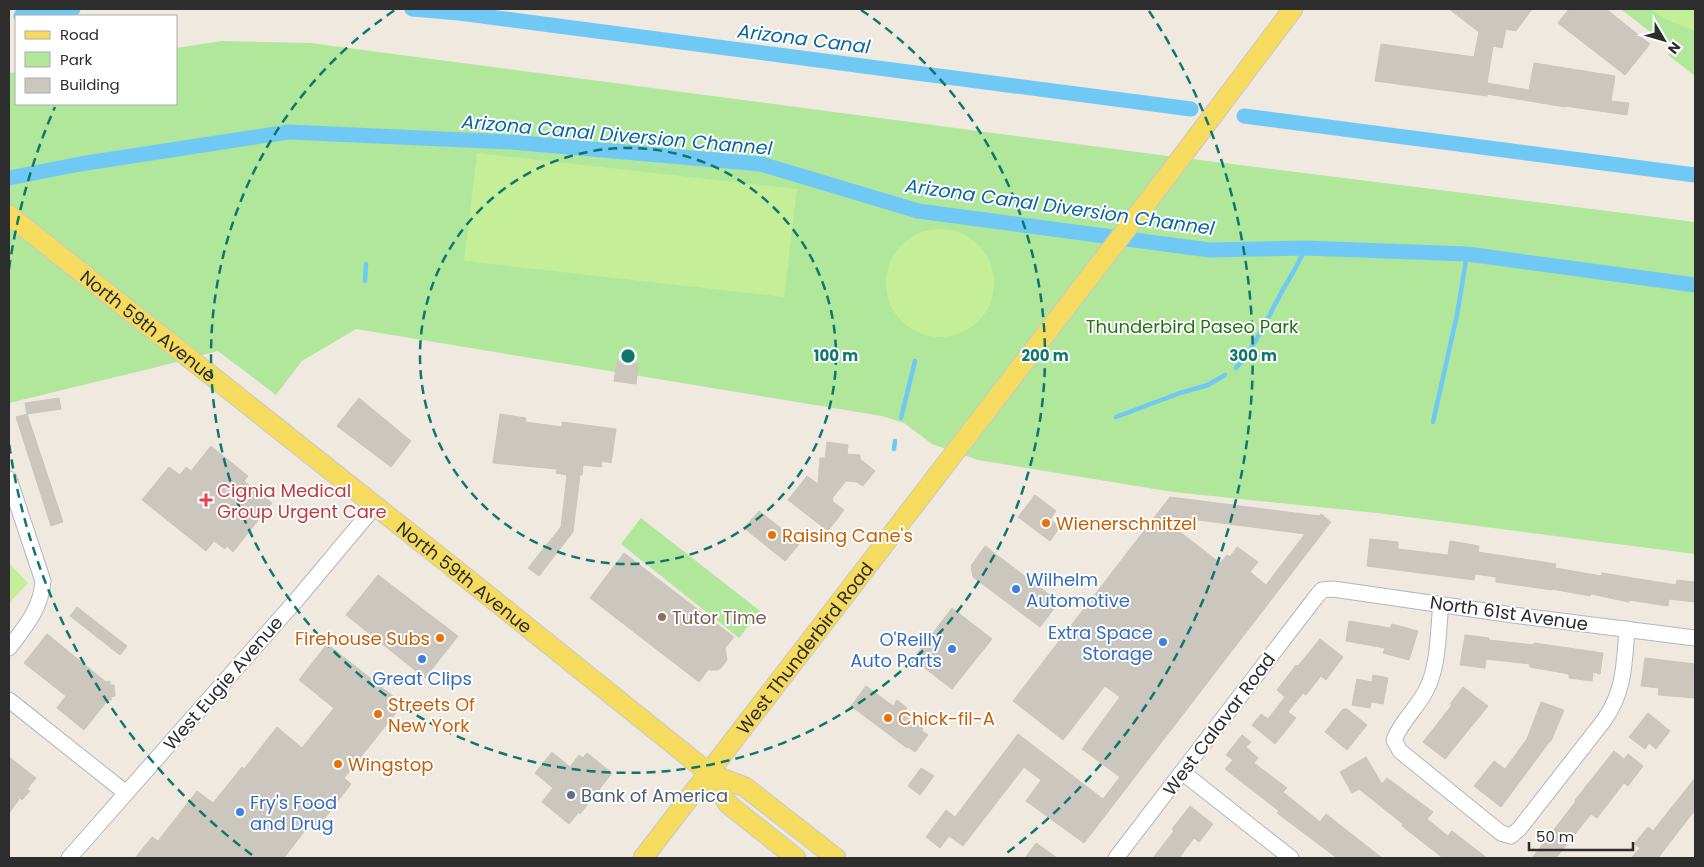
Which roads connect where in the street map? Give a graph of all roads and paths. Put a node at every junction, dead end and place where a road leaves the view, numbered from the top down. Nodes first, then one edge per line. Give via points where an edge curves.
1 (1293, 9) edge
2 (9, 216) edge
3 (9, 479) edge
4 (375, 506) junction
5 (1322, 590) joint
6 (1441, 604) junction
7 (1627, 629) junction
8 (1695, 638) edge
9 (9, 648) edge
10 (9, 700) edge
11 (1182, 772) junction
12 (709, 773) junction
13 (126, 793) junction
14 (69, 858) edge
15 (643, 858) edge
16 (796, 858) edge
17 (836, 858) edge
18 (1116, 858) edge
19 (1291, 858) edge

1 - 12 main road, West Thunderbird Road
2 - 4 main road, North 59th Avenue
3 - 9 street via 42,582 42,592 36,610
4 - 12 main road, North 59th Avenue
4 - 13 street, West Eugie Avenue
5 - 6 street, North 61st Avenue
5 - 11 street, West Calavar Road
6 - 7 street, North 61st Avenue
6 - 7 street via 1429,684 1394,740 1400,751 1501,833 1511,836 1614,705 1621,686
7 - 8 street, North 61st Avenue
10 - 13 street
11 - 18 street, West Calavar Road
11 - 19 street
12 - 15 main road, West Thunderbird Road
12 - 16 main road, North 59th Avenue via 728,804
12 - 17 main road, North 59th Avenue via 745,787
13 - 14 street, West Eugie Avenue

